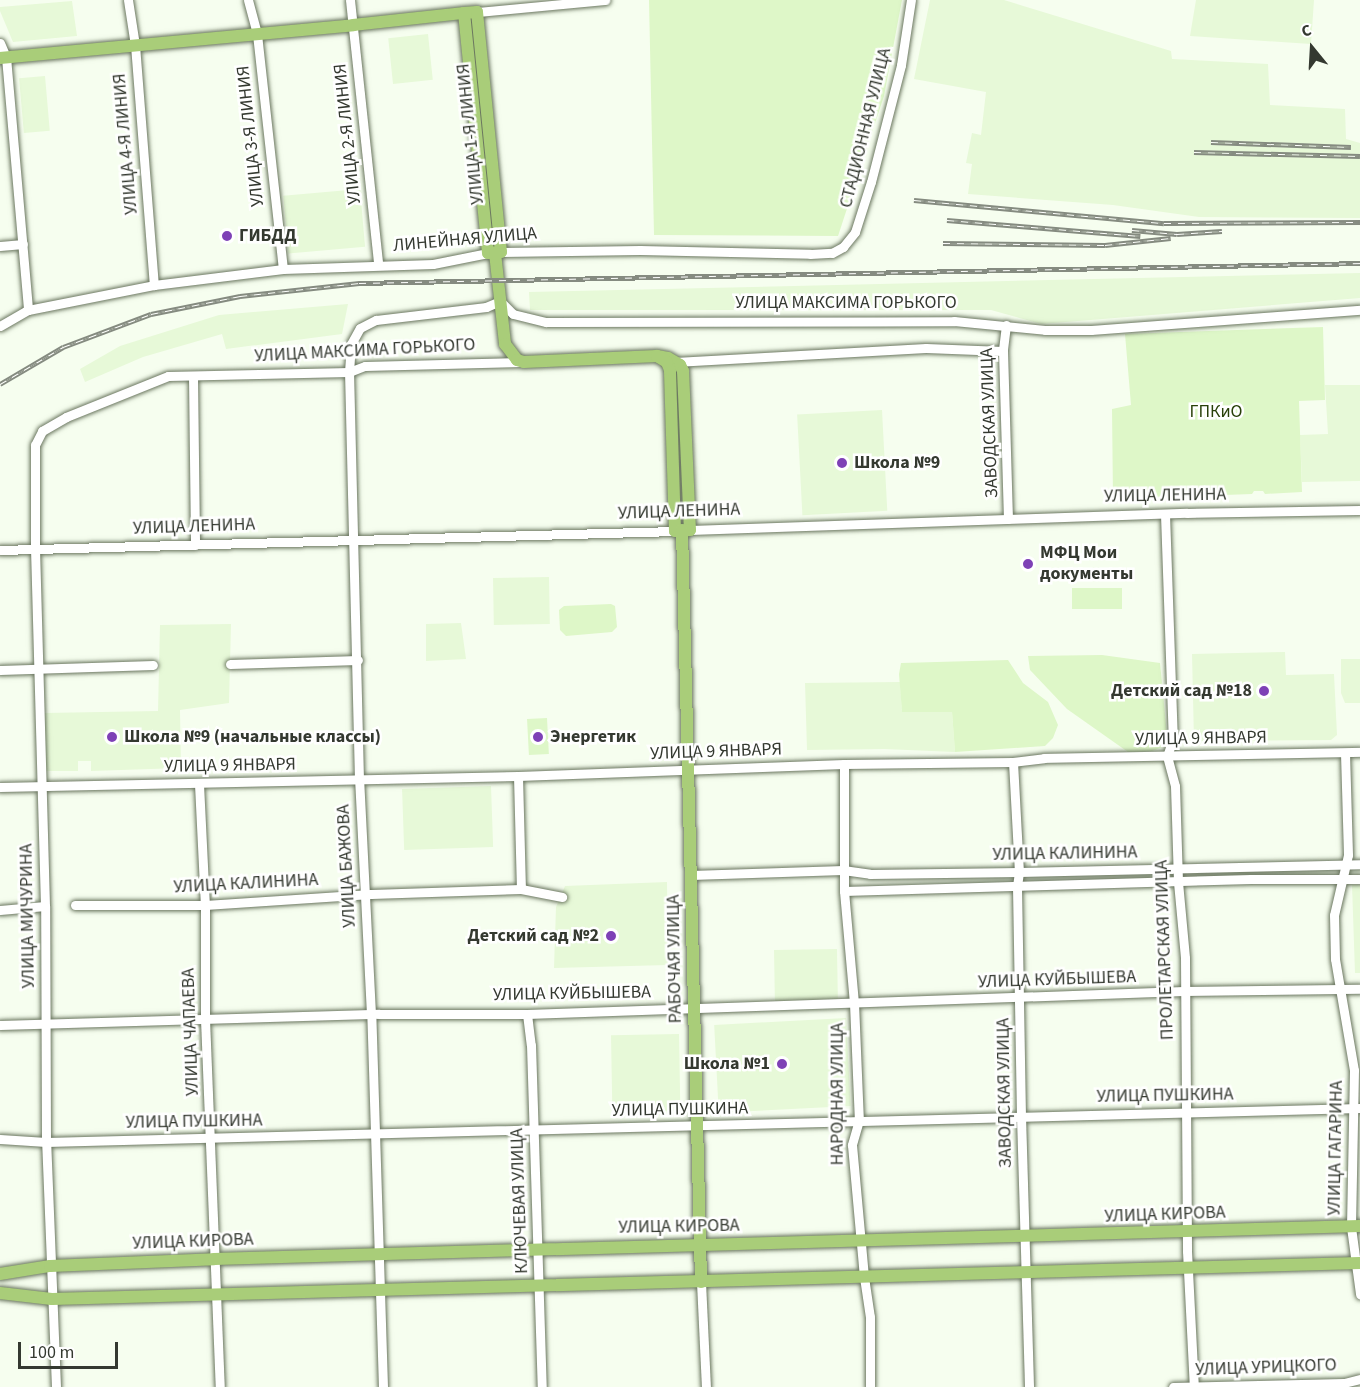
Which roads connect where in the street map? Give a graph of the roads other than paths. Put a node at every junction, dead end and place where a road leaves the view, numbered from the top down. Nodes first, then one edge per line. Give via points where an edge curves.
1 (128, 0) edge
2 (248, 0) edge
3 (350, 0) edge
4 (606, 0) edge
5 (911, 0) edge
6 (471, 12) junction
7 (352, 25) junction
8 (256, 34) junction
9 (0, 43) edge
10 (135, 45) junction
11 (3, 58) edge
12 (23, 244) junction
13 (0, 246) edge
14 (495, 253) junction
15 (832, 253) joint
16 (378, 264) junction
17 (283, 269) junction
18 (154, 285) junction
19 (500, 301) junction
20 (28, 309) junction
21 (1360, 310) edge
22 (0, 326) edge
23 (1006, 326) junction
24 (351, 344) joint
25 (1003, 351) junction
26 (657, 356) junction
27 (524, 362) junction
28 (675, 362) junction
29 (349, 372) junction
30 (193, 376) junction
31 (36, 445) joint
32 (1360, 510) edge
33 (1165, 514) junction
34 (1008, 519) junction
35 (682, 530) junction
36 (354, 540) junction
37 (195, 545) junction
38 (35, 549) junction
39 (0, 550) edge
40 (358, 660) junction
41 (230, 664) dead end
42 (153, 665) dead end
43 (39, 669) junction
44 (0, 670) edge
45 (1360, 752) edge
46 (1345, 753) junction
47 (1167, 756) junction
48 (1013, 762) junction
49 (844, 765) junction
50 (688, 771) junction
51 (518, 776) junction
52 (359, 780) junction
53 (199, 784) junction
54 (43, 786) junction
55 (0, 787) edge
56 (1360, 864) edge
57 (1345, 865) junction
58 (1179, 868) junction
59 (843, 870) junction
60 (1019, 872) junction
61 (691, 875) junction
62 (1344, 879) junction
63 (1360, 879) edge
64 (1178, 882) junction
65 (1017, 887) junction
66 (521, 889) junction
67 (843, 891) junction
68 (364, 895) junction
69 (562, 897) dead end
70 (75, 905) dead end
71 (205, 905) junction
72 (45, 906) junction
73 (0, 909) edge
74 (1360, 989) edge
75 (1339, 990) junction
76 (1184, 991) junction
77 (1020, 999) junction
78 (854, 1003) junction
79 (694, 1007) junction
80 (371, 1014) junction
81 (527, 1014) junction
82 (205, 1019) junction
83 (46, 1024) junction
84 (0, 1025) edge
85 (1357, 1108) edge
86 (1186, 1111) junction
87 (1021, 1116) junction
88 (859, 1120) junction
89 (699, 1127) junction
90 (533, 1128) junction
91 (376, 1134) junction
92 (211, 1137) junction
93 (0, 1139) edge
94 (46, 1142) junction
95 (1356, 1226) edge
96 (1187, 1233) junction
97 (1025, 1236) junction
98 (861, 1242) junction
99 (700, 1245) junction
100 (538, 1249) junction
101 (380, 1254) junction
102 (214, 1259) junction
103 (1357, 1264) edge
104 (50, 1266) junction
105 (1188, 1268) junction
106 (1025, 1273) junction
107 (0, 1274) edge
108 (864, 1278) junction
109 (701, 1282) junction
110 (540, 1285) junction
111 (381, 1288) junction
112 (0, 1293) edge
113 (215, 1294) junction
114 (1360, 1294) edge
115 (52, 1299) junction
116 (1360, 1380) edge
117 (56, 1387) edge
118 (220, 1387) edge
119 (383, 1387) edge
120 (542, 1387) edge
121 (706, 1387) edge
122 (870, 1387) edge
123 (1029, 1387) edge
124 (1173, 1387) edge
125 (1194, 1387) edge

1 - 10 street, УЛИЦА 4-Я ЛИНИЯ
2 - 8 street, УЛИЦА 3-Я ЛИНИЯ
3 - 7 street, УЛИЦА 2-Я ЛИНИЯ
4 - 6 street
5 - 15 street, СТАДИОННАЯ УЛИЦА via 901,65 863,208 855,232
6 - 7 main road
6 - 14 main road, УЛИЦА 1-Я ЛИНИЯ
7 - 8 main road
7 - 16 street, УЛИЦА 2-Я ЛИНИЯ
8 - 10 main road
8 - 17 street, УЛИЦА 3-Я ЛИНИЯ
9 - 11 street
10 - 11 main road
10 - 18 street, УЛИЦА 4-Я ЛИНИЯ
11 - 12 street
12 - 13 street
12 - 20 street
14 - 15 street, ЛИНЕЙНАЯ УЛИЦА
14 - 16 street, ЛИНЕЙНАЯ УЛИЦА via 433,264
14 - 19 main road, УЛИЦА 1-Я ЛИНИЯ
16 - 17 street, ЛИНЕЙНАЯ УЛИЦА
17 - 18 street, ЛИНЕЙНАЯ УЛИЦА
18 - 20 street, ЛИНЕЙНАЯ УЛИЦА
19 - 23 street, УЛИЦА МАКСИМА ГОРЬКОГО via 513,314 546,322 852,319
19 - 24 street, УЛИЦА МАКСИМА ГОРЬКОГО via 376,320 360,328
19 - 27 main road, УЛИЦА 1-Я ЛИНИЯ via 505,344 512,356
20 - 22 street, ЛИНЕЙНАЯ УЛИЦА
21 - 23 street, УЛИЦА МАКСИМА ГОРЬКОГО via 1091,330
23 - 25 street, ЗАВОДСКАЯ УЛИЦА
24 - 29 street, УЛИЦА БАЖОВА
25 - 28 street, УЛИЦА МАКСИМА ГОРЬКОГО via 926,348
25 - 34 street, ЗАВОДСКАЯ УЛИЦА
26 - 27 main road, УЛИЦА МАКСИМА ГОРЬКОГО
26 - 28 main road, УЛИЦА МАКСИМА ГОРЬКОГО
26 - 35 main road, РАБОЧАЯ УЛИЦА via 667,362 670,370
27 - 29 street, УЛИЦА МАКСИМА ГОРЬКОГО via 365,366
28 - 35 main road, РАБОЧАЯ УЛИЦА via 683,371
29 - 30 street, УЛИЦА МАКСИМА ГОРЬКОГО
29 - 36 street, УЛИЦА БАЖОВА
30 - 31 street, УЛИЦА МАКСИМА ГОРЬКОГО via 168,376 66,417 42,431
30 - 37 street
31 - 38 street, УЛИЦА МИЧУРИНА
32 - 33 street, УЛИЦА ЛЕНИНА
33 - 34 street, УЛИЦА ЛЕНИНА
33 - 47 street, ПРОЛЕТАРСКАЯ УЛИЦА via 1173,738
34 - 35 street, УЛИЦА ЛЕНИНА
35 - 36 street, УЛИЦА ЛЕНИНА
35 - 50 main road, РАБОЧАЯ УЛИЦА
36 - 37 street, УЛИЦА ЛЕНИНА
36 - 40 street, УЛИЦА БАЖОВА
37 - 38 street, УЛИЦА ЛЕНИНА
38 - 39 street, УЛИЦА ЛЕНИНА
38 - 43 street, УЛИЦА МИЧУРИНА
40 - 41 street
40 - 52 street, УЛИЦА БАЖОВА
42 - 43 street
43 - 44 street
43 - 54 street, УЛИЦА МИЧУРИНА
45 - 46 street, УЛИЦА 9 ЯНВАРЯ
46 - 47 street, УЛИЦА 9 ЯНВАРЯ
46 - 57 street, УЛИЦА ГАГАРИНА
47 - 48 street, УЛИЦА 9 ЯНВАРЯ
47 - 58 street, ПРОЛЕТАРСКАЯ УЛИЦА via 1174,786
48 - 49 street, УЛИЦА 9 ЯНВАРЯ
48 - 60 street, ЗАВОДСКАЯ УЛИЦА
49 - 50 street, УЛИЦА 9 ЯНВАРЯ
49 - 59 street, НАРОДНАЯ УЛИЦА
50 - 51 street, УЛИЦА 9 ЯНВАРЯ
50 - 61 main road, РАБОЧАЯ УЛИЦА
51 - 52 street, УЛИЦА 9 ЯНВАРЯ
51 - 66 street
52 - 53 street, УЛИЦА 9 ЯНВАРЯ
52 - 68 street, УЛИЦА БАЖОВА
53 - 54 street, УЛИЦА 9 ЯНВАРЯ
53 - 71 street, УЛИЦА ЧАПАЕВА
54 - 55 street, УЛИЦА 9 ЯНВАРЯ
54 - 72 street, УЛИЦА МИЧУРИНА
56 - 57 street, УЛИЦА КАЛИНИНА
57 - 58 street, УЛИЦА КАЛИНИНА
57 - 62 street, УЛИЦА ГАГАРИНА
58 - 60 street, УЛИЦА КАЛИНИНА
58 - 64 street, ПРОЛЕТАРСКАЯ УЛИЦА
59 - 60 street, УЛИЦА КАЛИНИНА via 870,874
59 - 61 street, УЛИЦА КАЛИНИНА
59 - 67 street, НАРОДНАЯ УЛИЦА
60 - 65 street, ЗАВОДСКАЯ УЛИЦА
61 - 79 main road, РАБОЧАЯ УЛИЦА
62 - 63 street, УЛИЦА КАЛИНИНА
62 - 64 street, УЛИЦА КАЛИНИНА
62 - 75 street, УЛИЦА ГАГАРИНА via 1334,915
64 - 65 street, УЛИЦА КАЛИНИНА
64 - 76 street, ПРОЛЕТАРСКАЯ УЛИЦА
65 - 67 street, УЛИЦА КАЛИНИНА
65 - 77 street, ЗАВОДСКАЯ УЛИЦА
66 - 68 street, УЛИЦА КАЛИНИНА
66 - 69 street, УЛИЦА КАЛИНИНА
67 - 78 street, НАРОДНАЯ УЛИЦА
68 - 71 street, УЛИЦА КАЛИНИНА
68 - 80 street, УЛИЦА БАЖОВА
70 - 71 street, УЛИЦА КАЛИНИНА
71 - 82 street, УЛИЦА ЧАПАЕВА
72 - 73 street
72 - 83 street, УЛИЦА МИЧУРИНА
74 - 75 street, УЛИЦА КУЙБЫШЕВА
75 - 76 street, УЛИЦА КУЙБЫШЕВА
75 - 85 street, УЛИЦА ГАГАРИНА
76 - 77 street, УЛИЦА КУЙБЫШЕВА
76 - 86 street, ПРОЛЕТАРСКАЯ УЛИЦА
77 - 78 street, УЛИЦА КУЙБЫШЕВА
77 - 87 street, ЗАВОДСКАЯ УЛИЦА
78 - 79 street, УЛИЦА КУЙБЫШЕВА
78 - 88 street, НАРОДНАЯ УЛИЦА
79 - 81 street, УЛИЦА КУЙБЫШЕВА
79 - 89 main road, РАБОЧАЯ УЛИЦА
80 - 81 street, УЛИЦА КУЙБЫШЕВА
80 - 82 street, УЛИЦА КУЙБЫШЕВА
80 - 91 street, УЛИЦА БАЖОВА
81 - 90 street, КЛЮЧЕВАЯ УЛИЦА
82 - 83 street, УЛИЦА КУЙБЫШЕВА
82 - 92 street, УЛИЦА ЧАПАЕВА
83 - 84 street, УЛИЦА КУЙБЫШЕВА
83 - 94 street, УЛИЦА МИЧУРИНА
85 - 86 street, УЛИЦА ПУШКИНА
85 - 95 street, УЛИЦА ГАГАРИНА
86 - 87 street, УЛИЦА ПУШКИНА
86 - 96 street, ПРОЛЕТАРСКАЯ УЛИЦА
87 - 88 street, УЛИЦА ПУШКИНА
87 - 97 street, ЗАВОДСКАЯ УЛИЦА
88 - 89 street, УЛИЦА ПУШКИНА
88 - 98 street, НАРОДНАЯ УЛИЦА via 852,1145
89 - 90 street, УЛИЦА ПУШКИНА
89 - 99 main road, РАБОЧАЯ УЛИЦА
90 - 91 street, УЛИЦА ПУШКИНА
90 - 100 street, КЛЮЧЕВАЯ УЛИЦА
91 - 92 street, УЛИЦА ПУШКИНА
91 - 101 street, УЛИЦА БАЖОВА
92 - 94 street, УЛИЦА ПУШКИНА
92 - 102 street, УЛИЦА ЧАПАЕВА
93 - 94 street, УЛИЦА ПУШКИНА
94 - 104 street, УЛИЦА МИЧУРИНА
95 - 96 main road, УЛИЦА КИРОВА
95 - 103 street, УЛИЦА ГАГАРИНА
96 - 97 main road, УЛИЦА КИРОВА
96 - 105 street, ПРОЛЕТАРСКАЯ УЛИЦА
97 - 98 main road, УЛИЦА КИРОВА
97 - 106 street, ЗАВОДСКАЯ УЛИЦА
98 - 99 main road, УЛИЦА КИРОВА
98 - 108 street, НАРОДНАЯ УЛИЦА
99 - 100 main road, УЛИЦА КИРОВА
99 - 109 main road, РАБОЧАЯ УЛИЦА
100 - 101 main road, УЛИЦА КИРОВА
100 - 110 street, КЛЮЧЕВАЯ УЛИЦА
101 - 102 main road, УЛИЦА КИРОВА
101 - 111 street, УЛИЦА БАЖОВА
102 - 104 main road, УЛИЦА КИРОВА
102 - 113 street, УЛИЦА ЧАПАЕВА
103 - 105 main road
103 - 114 street, УЛИЦА ГАГАРИНА
104 - 107 main road, УЛИЦА КИРОВА
104 - 115 street, УЛИЦА МИЧУРИНА
105 - 106 main road
105 - 125 street, ПРОЛЕТАРСКАЯ УЛИЦА
106 - 108 main road
106 - 123 street, ЗАВОДСКАЯ УЛИЦА
108 - 109 main road
108 - 122 street, НАРОДНАЯ УЛИЦА via 870,1317
109 - 110 main road
109 - 121 street, РАБОЧАЯ УЛИЦА
110 - 111 main road
110 - 120 street, КЛЮЧЕВАЯ УЛИЦА
111 - 113 main road
111 - 119 street, УЛИЦА БАЖОВА
112 - 115 main road
113 - 115 main road
113 - 118 street, УЛИЦА ЧАПАЕВА
115 - 117 street, УЛИЦА МИЧУРИНА
116 - 125 street, УЛИЦА УРИЦКОГО
124 - 125 street, УЛИЦА УРИЦКОГО

